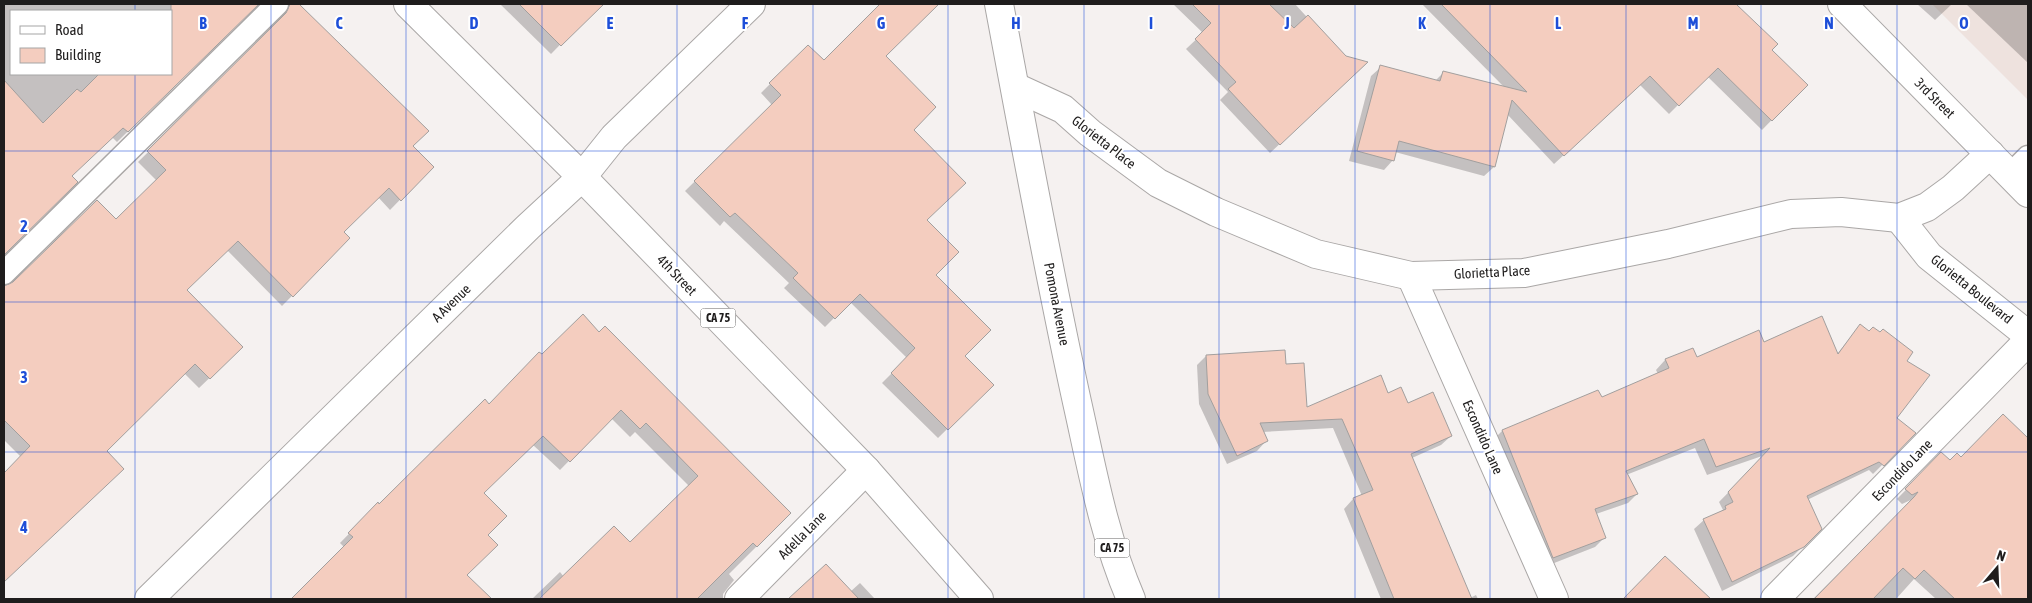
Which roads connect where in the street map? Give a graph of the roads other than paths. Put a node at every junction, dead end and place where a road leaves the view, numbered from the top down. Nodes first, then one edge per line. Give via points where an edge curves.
1 (277, 4) edge
2 (408, 4) edge
3 (751, 4) edge
4 (999, 4) edge
5 (1842, 4) edge
6 (1015, 87) junction
7 (1990, 154) junction
8 (2022, 175) edge
9 (582, 177) junction
10 (1899, 218) junction
11 (4, 273) edge
12 (1411, 276) junction
13 (2028, 335) edge
14 (2028, 341) edge
15 (866, 470) junction
16 (149, 599) edge
17 (739, 599) edge
18 (979, 599) edge
19 (1131, 599) edge
20 (1554, 599) edge
21 (1775, 599) edge

1 - 11 lane
2 - 9 main road, 4th Street / CA 75
3 - 9 main road, A Avenue via 614,136
4 - 6 main road, Pomona Avenue / CA 75
5 - 7 main road, 3rd Street
6 - 12 main road, Glorietta Place via 1063,110 1090,134 1158,183 1216,212 1316,254
6 - 19 main road, Pomona Avenue / CA 75 via 1065,349 1096,486 1116,566
7 - 8 main road, 3rd Street
7 - 10 main road, Glorietta Place via 1927,207
9 - 15 main road, 4th Street / CA 75
9 - 16 main road, A Avenue
10 - 12 main road, Glorietta Place via 1842,212 1791,214 1668,244 1524,273
10 - 13 main road, Glorietta Boulevard via 1929,256
12 - 20 main road, Escondido Lane
14 - 21 main road, Escondido Lane
15 - 17 main road, Adella Lane
15 - 18 main road, 4th Street / CA 75

